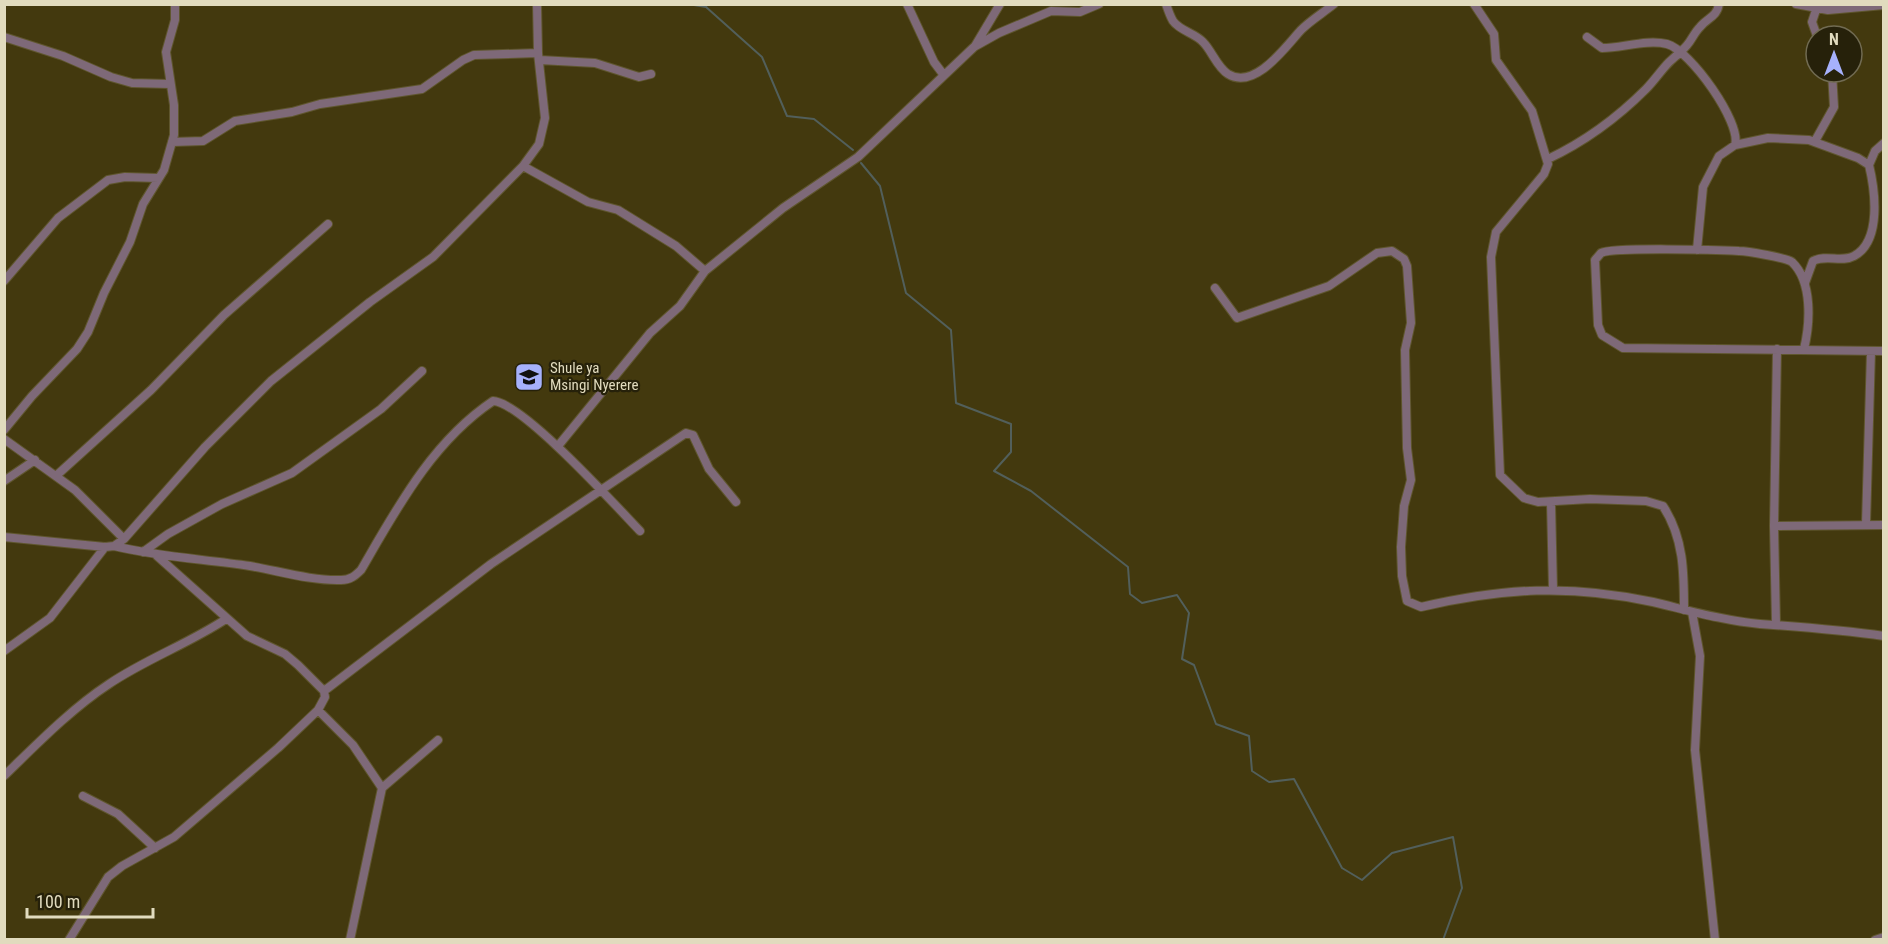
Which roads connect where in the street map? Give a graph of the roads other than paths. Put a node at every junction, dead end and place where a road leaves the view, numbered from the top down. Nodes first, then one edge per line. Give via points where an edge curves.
1 (175, 4) edge
2 (537, 4) edge
3 (907, 4) edge
4 (1000, 4) edge
5 (1099, 4) edge
6 (1166, 4) edge
7 (1334, 4) edge
8 (1474, 4) edge
9 (1719, 4) edge
10 (1796, 4) edge
11 (1884, 5) edge
12 (1816, 10) junction
13 (1813, 24) edge
14 (4, 37) edge
15 (1587, 37) dead end
16 (974, 47) junction
17 (1681, 52) junction
18 (539, 57) junction
19 (651, 74) dead end
20 (943, 74) junction
21 (171, 84) junction
22 (1833, 84) edge
23 (1815, 141) junction
24 (172, 142) junction
25 (1884, 143) edge
26 (1735, 145) junction
27 (1548, 159) junction
28 (1869, 165) junction
29 (523, 166) junction
30 (158, 178) junction
31 (328, 224) dead end
32 (1697, 250) junction
33 (705, 271) junction
34 (4, 281) edge
35 (1805, 283) junction
36 (1215, 288) dead end
37 (1777, 349) junction
38 (1804, 350) junction
39 (1871, 351) junction
40 (1884, 351) edge
41 (422, 370) dead end
42 (4, 430) edge
43 (4, 439) edge
44 (558, 446) junction
45 (35, 460) junction
46 (57, 474) junction
47 (4, 481) edge
48 (600, 490) junction
49 (736, 501) dead end
50 (1551, 503) junction
51 (1866, 524) junction
52 (1884, 525) edge
53 (1774, 526) junction
54 (640, 531) dead end
55 (4, 537) edge
56 (124, 539) junction
57 (109, 546) junction
58 (143, 552) junction
59 (156, 555) junction
60 (1552, 589) junction
61 (1688, 611) junction
62 (225, 619) junction
63 (1776, 624) junction
64 (1884, 636) edge
65 (4, 651) edge
66 (324, 691) junction
67 (318, 710) junction
68 (438, 740) dead end
69 (4, 776) edge
70 (382, 788) junction
71 (83, 796) dead end
72 (154, 848) junction
73 (1884, 937) edge
74 (69, 939) edge
75 (350, 939) edge
76 (1715, 939) edge
77 (1875, 939) edge

1 - 21 street via 175,20 166,44
2 - 18 street
3 - 20 street
4 - 16 street
5 - 16 street via 1080,12 1051,11
6 - 7 street via 1174,22 1202,41 1222,69 1238,77 1250,75 1280,56 1303,28
8 - 27 street via 1494,34 1496,60 1532,111
9 - 17 street via 1717,13 1701,25
10 - 12 street
11 - 12 street
12 - 13 street
14 - 21 street via 132,83
15 - 17 street via 1602,48 1653,43 1666,44
16 - 20 street
17 - 26 street via 1703,77 1730,120 1737,134
17 - 27 street via 1607,123
18 - 19 street via 595,63 639,77
18 - 24 street via 474,55 422,89 320,104 236,122 203,141
18 - 29 street via 545,118 539,144
20 - 33 street via 865,152 783,208
21 - 24 street
22 - 23 street via 1834,107
23 - 26 street via 1768,138
23 - 28 street
24 - 30 street
25 - 28 street
26 - 32 street via 1719,156 1703,187
27 - 50 street via 1544,174 1496,232 1491,257 1500,475 1524,498
28 - 35 street via 1874,216 1868,244 1854,256 1820,257 1813,261
29 - 33 street via 588,202 618,210 676,246
29 - 56 street via 433,257 271,381 205,447
30 - 34 street via 108,180 58,218
30 - 42 street via 88,332 77,350
31 - 46 street via 224,315 151,390
32 - 35 street via 1787,258
32 - 37 street via 1601,253 1594,266 1602,335 1629,348
33 - 44 street via 680,306 650,333
35 - 38 street via 1808,302
36 - 60 street via 1237,318 1329,286 1377,253 1392,251 1404,260 1411,323 1405,350 1411,480 1404,506 1401,547 1407,601 1421,607 1484,593
37 - 38 street
37 - 53 street
38 - 39 street
39 - 40 street
39 - 51 street
41 - 58 street via 381,409 292,472 222,504
43 - 45 street
44 - 48 street
44 - 59 street via 510,407 493,401 469,417 420,473 353,578 324,578
45 - 46 street
45 - 47 street
46 - 56 street
48 - 49 street via 689,433 709,468
48 - 54 street
48 - 66 street via 491,564
50 - 60 street
50 - 61 street via 1590,499 1646,501 1663,506 1679,543
51 - 52 street
51 - 53 street
53 - 63 street
55 - 57 street
56 - 57 street
57 - 58 street
57 - 65 street via 50,618
58 - 59 street
59 - 62 street
60 - 61 street
61 - 63 street
61 - 76 street via 1700,656 1695,750
62 - 66 street via 258,643 285,654
62 - 69 street via 110,683 53,729
63 - 64 street
66 - 67 street
67 - 70 street via 353,745
67 - 72 street via 174,837
68 - 70 street
70 - 75 street
71 - 72 street via 118,814
72 - 74 street via 108,878
73 - 77 street

